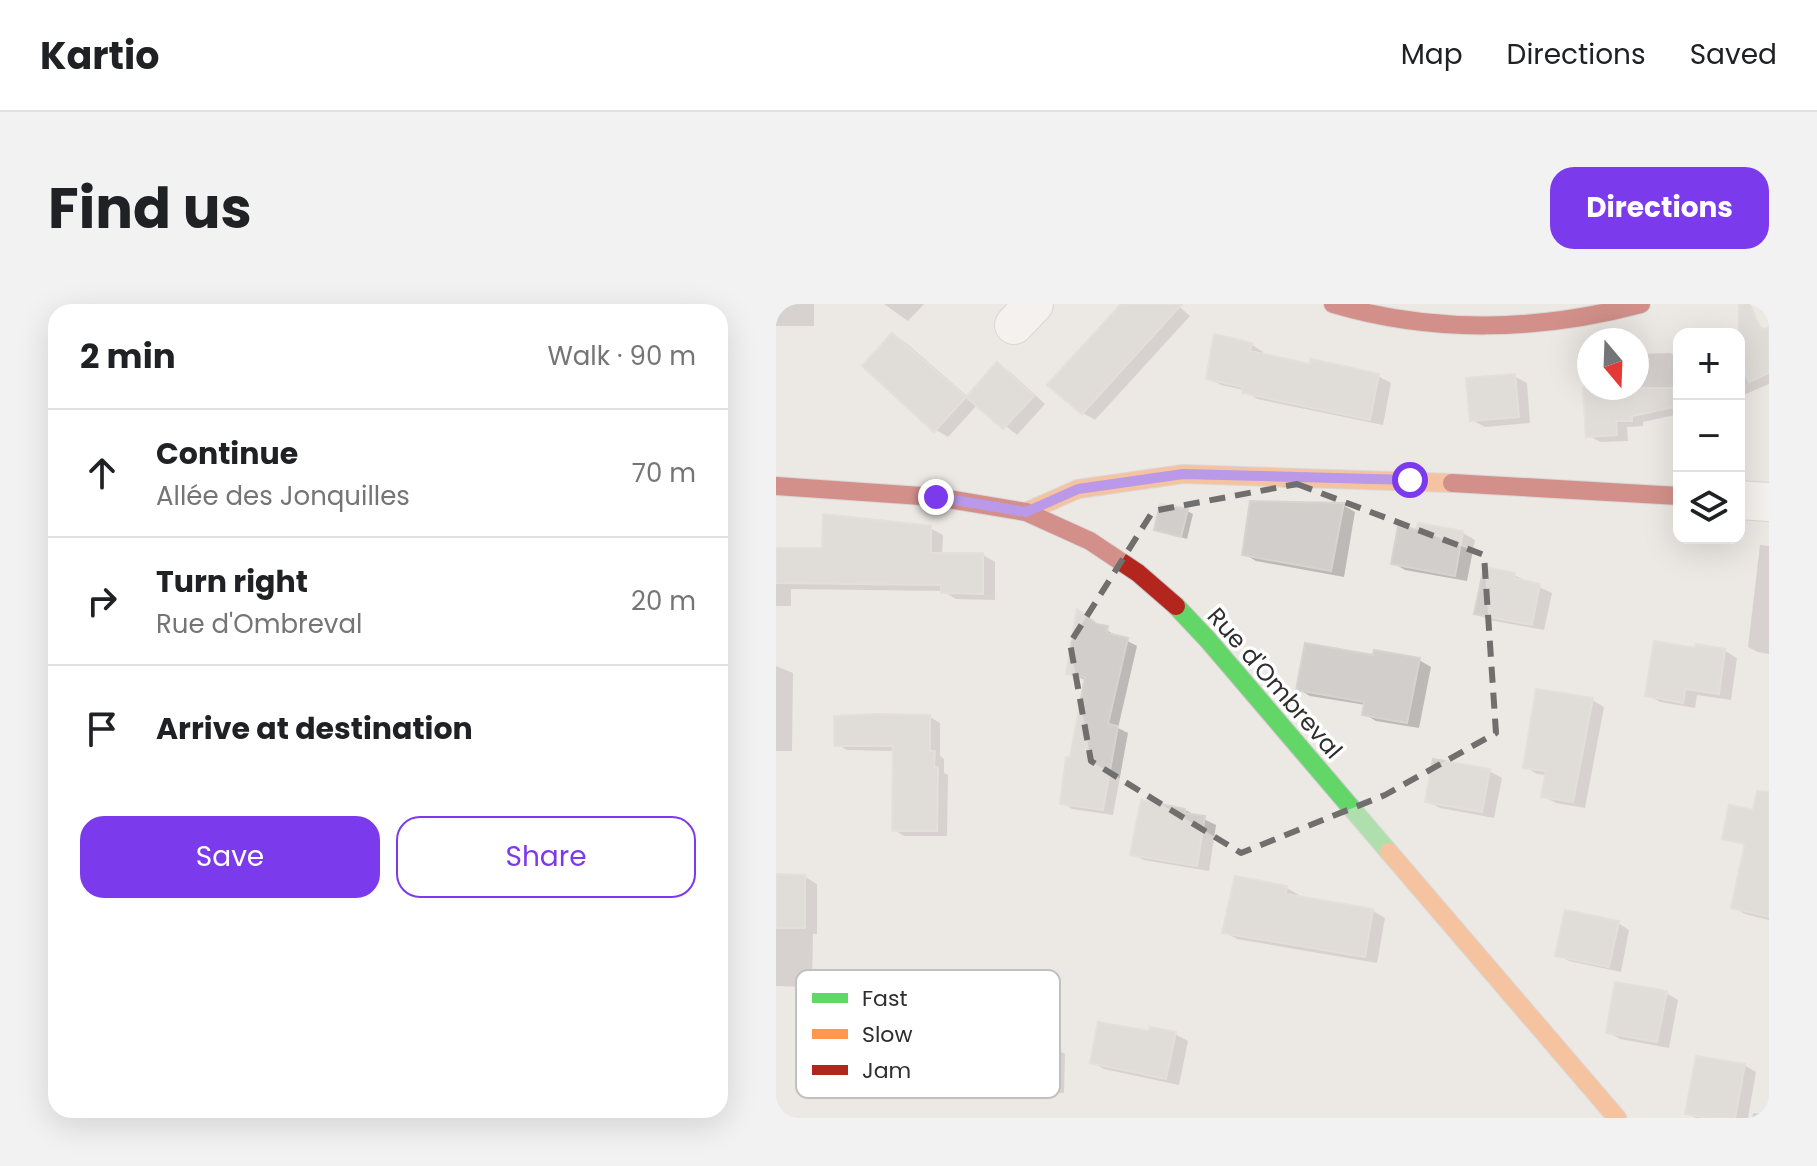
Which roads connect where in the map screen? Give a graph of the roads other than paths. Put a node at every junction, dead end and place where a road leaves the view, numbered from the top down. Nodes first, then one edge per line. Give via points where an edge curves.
1 (1333, 304) edge
2 (1641, 304) edge
3 (776, 486) edge
4 (1673, 496) edge
5 (1745, 500) edge
6 (1769, 502) edge
7 (1026, 512) junction
8 (1617, 1118) edge

1 - 2 street via 1417,323 1529,325
3 - 7 street, Rue d'Ombreval via 936,497
4 - 7 street via 1410,480 1183,474 1078,489
5 - 6 street
7 - 8 street, Rue d'Ombreval via 1090,541 1172,602

